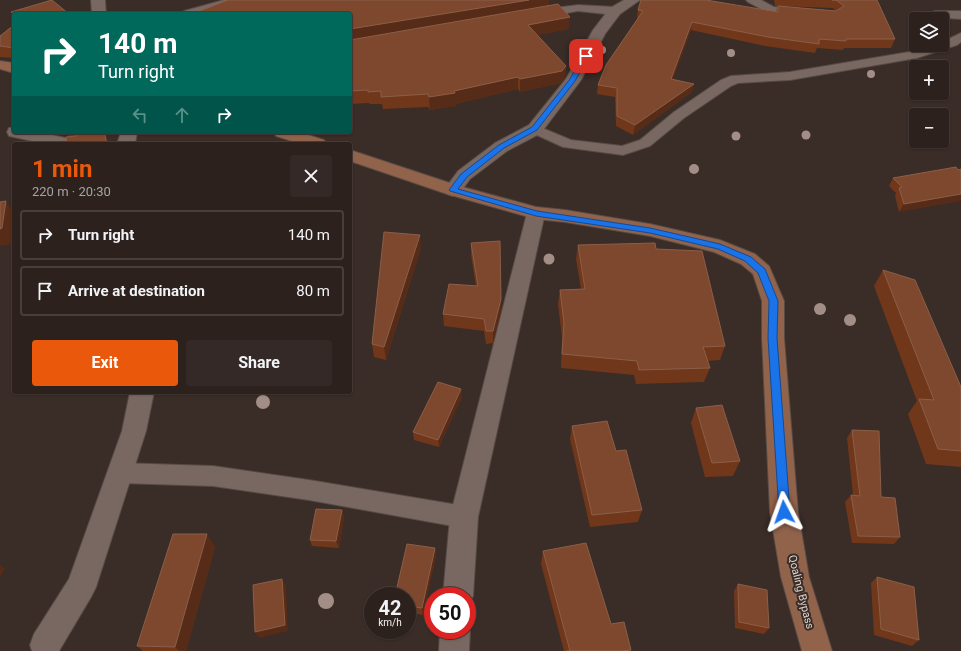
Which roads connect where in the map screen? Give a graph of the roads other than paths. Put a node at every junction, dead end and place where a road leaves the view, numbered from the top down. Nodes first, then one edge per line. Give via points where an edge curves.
1 (98, 0) edge
2 (239, 0) edge
3 (633, 0) edge
4 (752, 0) edge
5 (615, 11) junction
6 (99, 12) edge
7 (196, 12) edge
8 (816, 14) edge
9 (949, 15) edge
10 (961, 15) edge
11 (527, 16) edge
12 (961, 37) edge
13 (0, 65) edge
14 (12, 68) edge
15 (0, 129) edge
16 (535, 129) junction
17 (12, 132) edge
18 (23, 134) edge
19 (288, 134) edge
20 (60, 142) edge
21 (312, 142) edge
22 (352, 156) edge
23 (453, 190) junction
24 (536, 213) junction
25 (142, 394) edge
26 (120, 473) junction
27 (464, 517) junction
28 (459, 587) edge
29 (455, 639) edge
30 (41, 648) edge
31 (454, 651) edge
32 (817, 651) edge

1 - 6 street
2 - 7 street
3 - 5 street
4 - 8 lane via 771,10
5 - 11 lane via 578,8
5 - 16 street via 598,33 573,80
9 - 10 lane
12 - 16 lane via 917,54 790,76 736,79 679,115 645,143 623,151 568,144
13 - 14 main road
15 - 17 street
16 - 23 street via 501,147 464,175
18 - 20 street
19 - 21 main road
22 - 23 main road, Qoaling Bypass
23 - 24 main road, Qoaling Bypass
24 - 27 street
24 - 32 main road, Qoaling Bypass via 650,230 720,247 748,259 762,271 773,301 784,512 795,577
25 - 26 street via 134,431
26 - 27 lane via 213,476
26 - 30 street via 81,587
27 - 28 street
29 - 31 street

